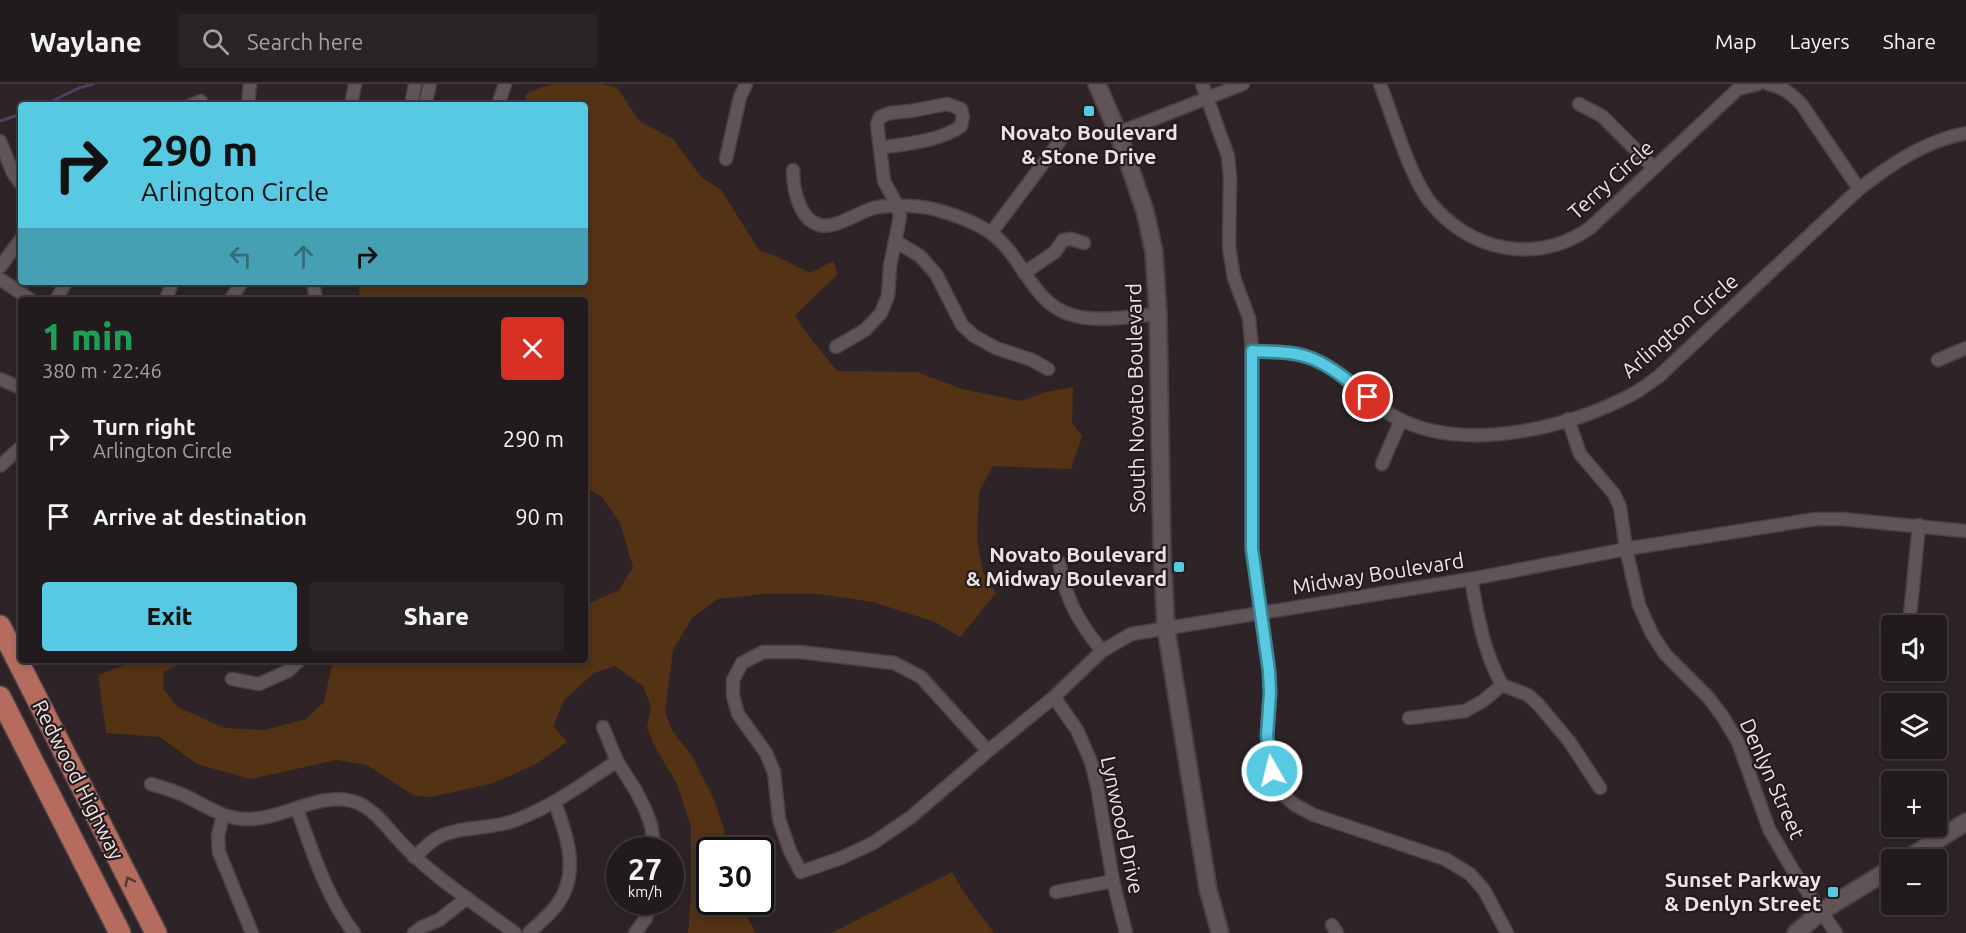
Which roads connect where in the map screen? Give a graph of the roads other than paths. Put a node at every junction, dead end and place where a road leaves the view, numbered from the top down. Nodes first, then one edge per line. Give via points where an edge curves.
1 (250, 84) edge
2 (355, 84) edge
3 (415, 84) edge
4 (430, 84) edge
5 (505, 84) edge
6 (746, 84) edge
7 (1097, 84) edge
8 (1202, 84) edge
9 (1243, 84) edge
10 (1380, 84) edge
11 (1758, 84) edge
12 (1768, 84) edge
13 (1208, 98) junction
14 (248, 102) edge
15 (352, 102) edge
16 (412, 102) edge
17 (426, 102) edge
18 (499, 102) edge
19 (1579, 104) dead end
20 (1118, 133) junction
21 (1966, 133) edge
22 (0, 141) edge
23 (1060, 141) dead end
24 (880, 148) junction
25 (726, 159) dead end
26 (1653, 167) junction
27 (793, 170) dead end
28 (17, 171) edge
29 (1859, 189) junction
30 (898, 207) junction
31 (991, 233) junction
32 (895, 242) junction
33 (18, 243) edge
34 (1084, 243) dead end
35 (0, 267) edge
36 (1024, 273) junction
37 (0, 279) edge
38 (171, 285) dead end
39 (27, 297) edge
40 (167, 297) edge
41 (1158, 315) junction
42 (836, 347) dead end
43 (1966, 348) edge
44 (1252, 351) junction
45 (1938, 360) dead end
46 (1048, 369) dead end
47 (0, 379) edge
48 (18, 387) edge
49 (1401, 420) junction
50 (1569, 420) junction
51 (18, 450) edge
52 (1382, 464) dead end
53 (0, 466) edge
54 (1919, 525) junction
55 (1966, 531) edge
56 (1626, 549) junction
57 (1059, 562) dead end
58 (1471, 579) junction
59 (1260, 613) junction
60 (1910, 615) edge
61 (0, 626) edge
62 (1166, 627) junction
63 (1102, 651) junction
64 (18, 661) edge
65 (19, 663) edge
66 (297, 663) edge
67 (232, 680) dead end
68 (1502, 685) junction
69 (0, 697) edge
70 (1054, 697) junction
71 (1409, 718) dead end
72 (603, 727) dead end
73 (0, 730) edge
74 (988, 750) junction
75 (616, 761) junction
76 (151, 784) dead end
77 (1600, 788) dead end
78 (555, 802) junction
79 (297, 809) junction
80 (224, 816) junction
81 (1966, 822) edge
82 (653, 837) edge
83 (1923, 849) edge
84 (414, 857) junction
85 (1881, 875) edge
86 (1113, 881) junction
87 (1056, 892) dead end
88 (467, 898) junction
89 (1822, 911) junction
90 (647, 915) edge
91 (119, 933) edge
92 (156, 933) edge
93 (252, 933) edge
94 (354, 933) edge
95 (414, 933) edge
96 (514, 933) edge
97 (530, 933) edge
98 (635, 933) edge
99 (1126, 933) edge
100 (1220, 933) edge
101 (1507, 933) edge
102 (1796, 933) edge
103 (1836, 933) edge

1 - 14 street
2 - 15 street
3 - 16 street
4 - 17 street
5 - 18 street
6 - 25 street
7 - 20 main road, South Novato Boulevard
8 - 13 street
9 - 13 street
10 - 26 street, Terry Circle via 1430,202 1452,223 1490,245 1535,249 1577,237
11 - 26 street, Terry Circle via 1738,89
12 - 29 street via 1791,93 1802,105
13 - 20 street
13 - 44 street via 1228,156 1229,247 1234,278 1249,318
19 - 26 street via 1602,116
20 - 41 main road, South Novato Boulevard via 1145,211 1154,252
21 - 29 street, Arlington Circle via 1916,150
22 - 28 street
23 - 31 street
24 - 24 street via 880,117 947,104 961,109 961,126 954,132
24 - 30 street via 884,181
27 - 30 street via 793,188 800,207 820,225 831,225 877,207
29 - 50 street, Arlington Circle via 1658,377 1633,394
30 - 31 street via 926,207 955,215
30 - 32 street
31 - 36 street
32 - 42 street via 888,296 881,313 865,330
32 - 46 street via 920,256 936,274 962,325 974,336
33 - 35 street
34 - 36 street via 1063,240 1055,252
36 - 41 street via 1043,298 1073,316 1092,319
37 - 39 street
38 - 40 street
41 - 62 main road, South Novato Boulevard
43 - 45 street
44 - 49 street, Arlington Circle via 1312,358 1336,371
44 - 59 street via 1252,549
47 - 48 street
49 - 50 street, Arlington Circle via 1463,436 1523,431
49 - 52 street
50 - 56 street, Denlyn Street via 1580,454 1614,494 1620,507
51 - 53 street
54 - 55 street, Midway Boulevard
54 - 56 street, Midway Boulevard via 1816,519
54 - 60 street
56 - 58 street, Midway Boulevard
56 - 89 street, Denlyn Street via 1652,634 1665,654 1723,717 1738,742 1769,829
57 - 63 street via 1063,587 1080,623
58 - 59 street, Midway Boulevard
58 - 68 street via 1482,639
59 - 62 street, Midway Boulevard
59 - 101 street via 1270,693 1267,736 1272,771 1282,794 1314,815 1445,859 1470,874 1484,890
64 -> 61 highway, Redwood Highway
62 - 63 street, Midway Boulevard via 1131,634
62 - 100 main road, South Novato Boulevard via 1208,889
63 - 70 street, Midway Boulevard
92 -> 65 highway, Redwood Highway
66 - 67 street via 259,684
68 - 71 street via 1465,711
68 - 77 street via 1528,695 1538,704
69 - 91 highway, Redwood Highway
70 - 74 street, Midway Boulevard
70 - 86 street, Lynwood Drive via 1077,730 1091,762
72 - 75 street
73 - 91 highway
74 - 74 street, Midway Boulevard via 921,677 894,663 800,652 763,652 742,663 733,680 738,714 766,753 774,772 779,819 801,872 873,843 911,817
75 - 78 street
75 - 82 street via 645,809
76 - 80 street
78 - 84 street via 515,821 438,837
78 - 97 street via 567,835 570,872 556,906
79 - 80 street via 262,819
79 - 84 street via 336,799 365,806
79 - 94 street via 323,882
80 - 93 street via 218,836 219,852
81 - 83 main road
84 - 88 street
85 - 89 main road
86 - 87 street
86 - 99 street, Lynwood Drive
88 - 95 street
88 - 96 street
89 - 102 main road
89 - 103 street, Denlyn Street
90 - 98 street

